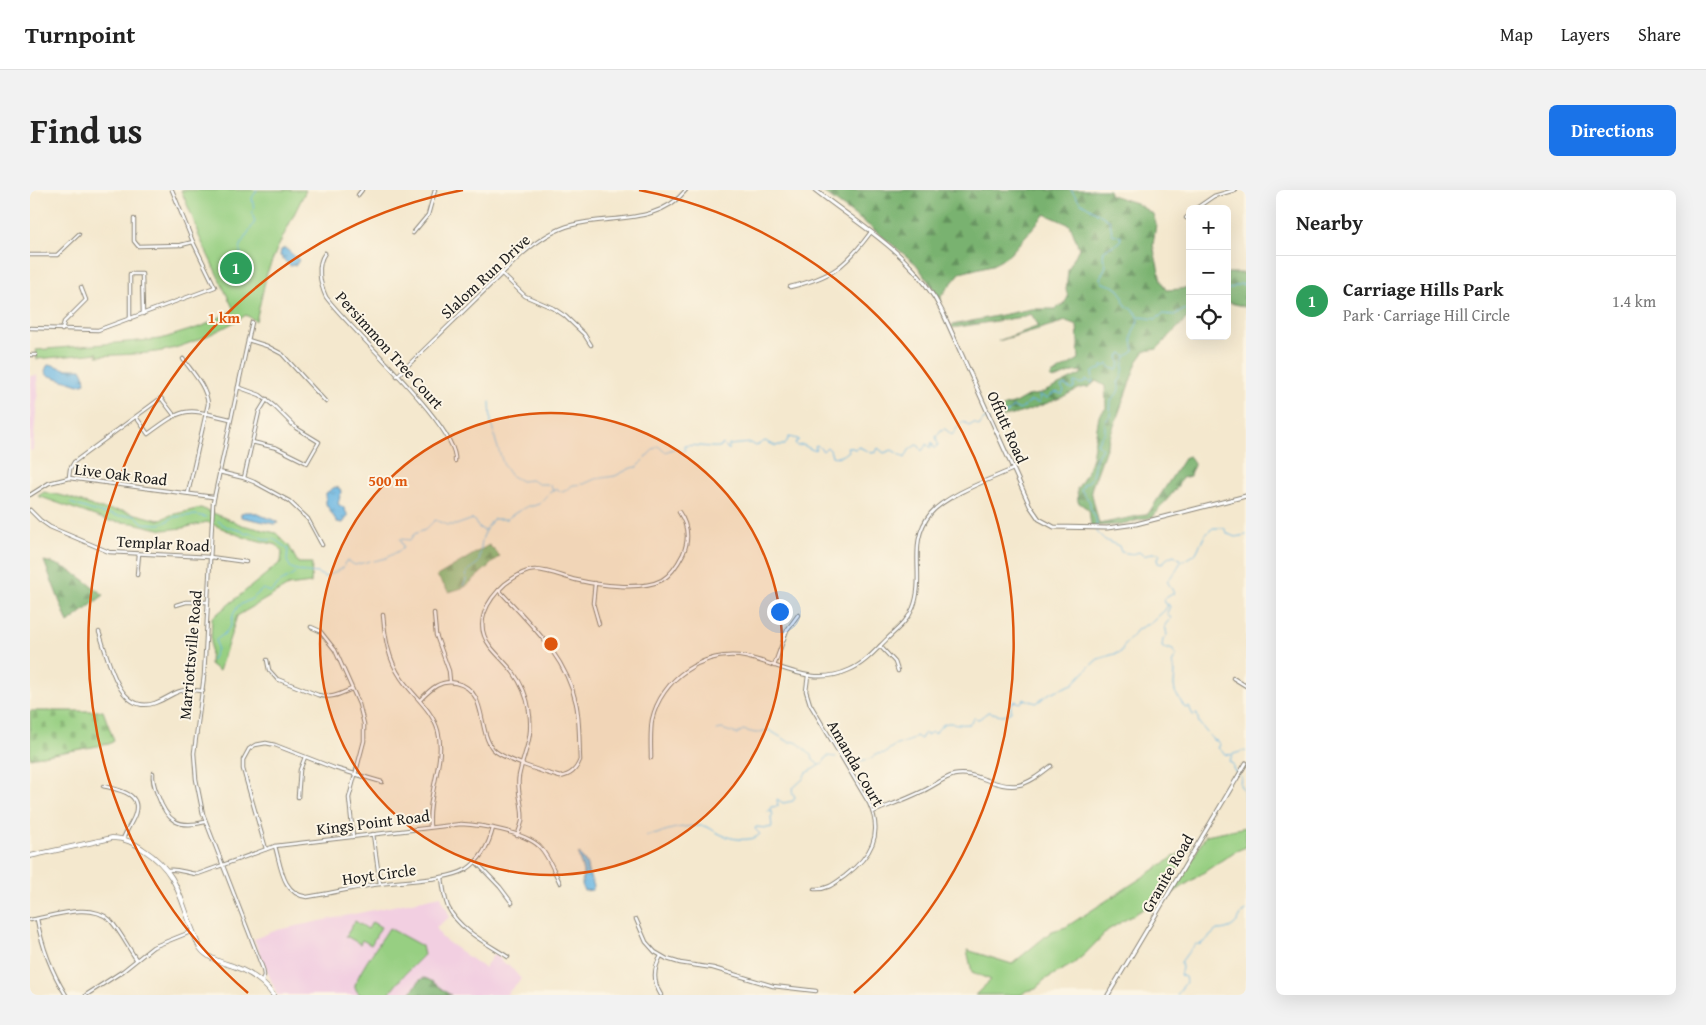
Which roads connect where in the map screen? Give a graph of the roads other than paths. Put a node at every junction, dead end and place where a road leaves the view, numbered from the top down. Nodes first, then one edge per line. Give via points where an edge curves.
1 (172, 190) edge
2 (362, 190) edge
3 (435, 190) edge
4 (686, 190) edge
5 (815, 190) edge
6 (1235, 190) edge
7 (358, 195) dead end
8 (1201, 205) edge
9 (134, 219) dead end
10 (871, 232) junction
11 (413, 233) dead end
12 (79, 234) dead end
13 (193, 242) junction
14 (325, 252) dead end
15 (30, 255) edge
16 (502, 274) junction
17 (81, 287) dead end
18 (790, 287) dead end
19 (143, 314) junction
20 (130, 319) junction
21 (252, 322) dead end
22 (30, 328) edge
23 (62, 330) junction
24 (248, 340) junction
25 (591, 345) dead end
26 (30, 355) edge
27 (36, 355) dead end
28 (183, 360) dead end
29 (397, 376) junction
30 (238, 386) junction
31 (267, 399) junction
32 (326, 402) dead end
33 (206, 413) junction
34 (174, 415) junction
35 (136, 417) junction
36 (230, 419) junction
37 (252, 442) junction
38 (455, 460) dead end
39 (1014, 469) junction
40 (219, 472) junction
41 (69, 478) junction
42 (244, 478) junction
43 (188, 494) junction
44 (30, 495) edge
45 (1246, 496) edge
46 (213, 497) junction
47 (30, 510) edge
48 (679, 512) dead end
49 (322, 545) dead end
50 (139, 554) junction
51 (210, 557) junction
52 (246, 562) dead end
53 (137, 575) dead end
54 (595, 582) junction
55 (499, 590) junction
56 (208, 602) junction
57 (176, 605) dead end
58 (434, 613) dead end
59 (383, 615) dead end
60 (798, 615) dead end
61 (599, 624) dead end
62 (311, 627) dead end
63 (99, 632) dead end
64 (880, 646) junction
65 (267, 660) dead end
66 (774, 666) junction
67 (898, 671) dead end
68 (808, 676) junction
69 (1233, 678) dead end
70 (450, 682) junction
71 (1246, 686) edge
72 (352, 688) junction
73 (203, 691) junction
74 (420, 700) junction
75 (304, 757) junction
76 (651, 758) dead end
77 (1246, 763) edge
78 (523, 764) junction
79 (1051, 766) dead end
80 (152, 773) dead end
81 (355, 774) junction
82 (382, 782) dead end
83 (103, 786) dead end
84 (298, 797) dead end
85 (873, 812) junction
86 (205, 822) junction
87 (430, 826) junction
88 (493, 828) junction
89 (373, 834) junction
90 (353, 836) junction
91 (517, 836) junction
92 (123, 838) junction
93 (275, 846) junction
94 (266, 849) junction
95 (30, 856) edge
96 (476, 862) junction
97 (222, 866) junction
98 (168, 870) junction
99 (442, 877) junction
100 (560, 883) dead end
101 (380, 884) junction
102 (814, 889) dead end
103 (512, 903) dead end
104 (37, 919) junction
105 (636, 919) dead end
106 (30, 920) edge
107 (193, 931) junction
108 (661, 956) junction
109 (508, 957) dead end
110 (136, 960) junction
111 (262, 982) junction
112 (816, 991) dead end
113 (66, 995) edge
114 (86, 995) edge
115 (273, 995) edge
116 (661, 995) edge
117 (1108, 995) edge

1 - 13 street
2 - 7 street
3 - 11 street via 428,215
4 - 16 street, Slalom Run Drive via 670,205 648,215 581,224 551,233 531,246
5 - 10 street, Offutt Road
6 - 8 street via 1214,196
9 - 13 street via 134,241 138,246
10 - 18 street via 836,270
10 - 39 street, Offutt Road via 905,259 932,292
12 - 15 street via 57,255
13 - 19 street via 215,287
14 - 29 street, Persimmon Tree Court via 320,260 320,275 326,297
16 - 25 street via 525,296 565,316
16 - 29 street, Slalom Run Drive
17 - 23 street via 86,300 64,322
19 - 20 street
19 - 20 street via 142,274 130,274
20 - 23 street via 98,330
21 - 24 street, Marriottsville Road
22 - 23 street
24 - 30 street, Marriottsville Road
24 - 32 street via 282,354
26 - 27 street
28 - 33 street via 207,394
29 - 38 street, Persimmon Tree Court via 440,424 454,449
30 - 31 street
30 - 36 street, Marriottsville Road
31 - 37 street via 259,412
31 - 37 street via 296,428 319,442 307,463 276,448
33 - 34 street via 187,411
33 - 36 street
33 - 43 street
34 - 35 street via 148,434
34 - 35 street via 162,398
35 - 41 street via 74,462
36 - 40 street, Marriottsville Road
37 - 42 street
39 - 45 street, Offutt Road via 1032,510 1042,521 1058,528 1136,524
39 - 64 street via 947,500 929,515 918,541 918,588 914,606
40 - 42 street
40 - 46 street, Marriottsville Road
41 - 43 street, Live Oak Road
41 - 44 street, Live Oak Road via 49,482
42 - 49 street via 295,505 308,519
43 - 46 street, Live Oak Road
46 - 51 street, Marriottsville Road
47 - 50 street, Templar Road via 50,528 98,548 108,552
48 - 54 street via 688,541 679,562 666,576 650,584
50 - 51 street, Templar Road
50 - 53 street
51 - 52 street, Templar Road
51 - 56 street, Marriottsville Road
54 - 55 street via 531,570
54 - 61 street via 593,603
55 - 78 street via 484,610 483,626 486,640 514,673 527,701 531,721
55 - 78 street via 560,661 576,702 580,760 573,772 560,776
56 - 57 street
56 - 73 street, Marriottsville Road
58 - 70 street via 436,636
59 - 74 street via 391,660
60 - 66 street via 787,630
62 - 72 street via 320,631 330,643
63 - 73 street via 118,686 133,701 148,704 179,690
64 - 67 street via 895,662
64 - 68 street via 848,671 832,676
65 - 72 street via 277,680 318,695 335,696
66 - 68 street
66 - 76 street via 745,657 725,656 706,660 687,670 667,689 658,704 652,721
68 - 85 street, Amanda Court via 806,691 810,704
69 - 71 street
70 - 74 street via 434,687
70 - 78 street via 466,687 475,697 488,741 495,751
72 - 81 street via 364,724 364,741
73 - 86 street, Marriottsville Road via 194,760
74 - 87 street via 436,725 440,744 429,807
75 - 81 street
75 - 84 street
75 - 94 street via 266,743 254,745 245,754 243,769
77 - 117 street, Granite Road
78 - 91 street via 518,785 522,820
79 - 85 street via 1027,783 1012,786 971,775 954,775 925,791
80 - 86 street via 154,786 168,817 184,825
81 - 82 street
81 - 90 street via 349,798
83 - 92 street via 125,791 133,798 135,814
85 - 102 street, Amanda Court via 875,834 868,854 831,886 824,890
86 - 97 street, Marriottsville Road
87 - 88 street, Kings Point Road via 461,824
87 - 89 street, Kings Point Road
88 - 91 street, Kings Point Road
88 - 96 street, Hoyt Circle via 488,846
89 - 90 street, Kings Point Road
89 - 101 street
90 - 93 street, Kings Point Road
91 - 100 street, Kings Point Road via 539,846
92 - 95 main road via 109,838
92 - 98 main road via 156,858
93 - 94 street, Kings Point Road
93 - 101 street, Hoyt Circle via 284,879 300,896
94 - 97 street, Kings Point Road
96 - 99 street, Hoyt Circle via 462,871
96 - 103 street
97 - 98 street, Kings Point Road via 198,874
97 - 111 street, Marriottsville Road via 263,969
98 - 107 main road
99 - 101 street, Hoyt Circle
99 - 109 street via 444,895 453,916
104 - 106 street
104 - 110 street via 80,911 98,913 111,921
104 - 113 street via 47,958
105 - 108 street via 646,942
107 - 110 street via 160,943
107 - 111 main road via 199,946 208,956 247,972
108 - 112 street via 773,986
108 - 116 street via 655,974
110 - 114 street
111 - 115 main road

